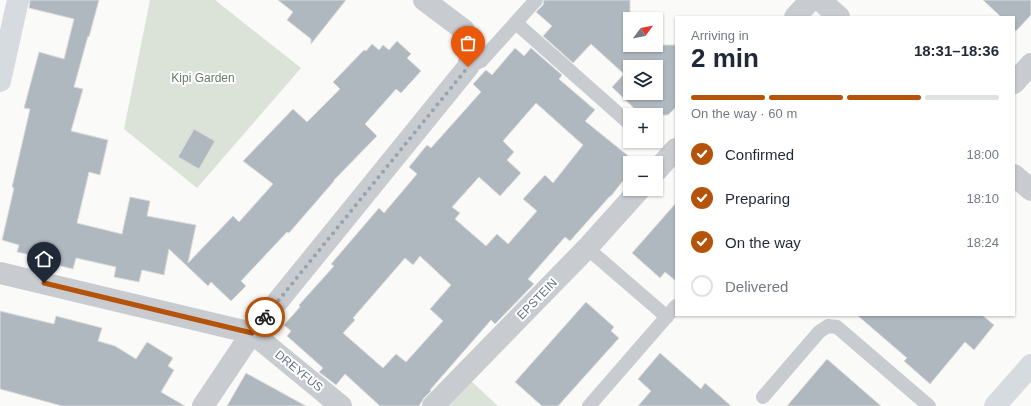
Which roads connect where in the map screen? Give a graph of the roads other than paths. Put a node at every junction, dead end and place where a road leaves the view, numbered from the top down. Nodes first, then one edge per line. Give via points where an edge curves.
1 (18, 0) edge
2 (424, 0) edge
3 (536, 0) edge
4 (820, 0) edge
5 (838, 16) edge
6 (516, 23) junction
7 (1031, 64) edge
8 (468, 67) junction
9 (1, 72) edge
10 (1015, 82) edge
11 (623, 118) edge
12 (675, 150) edge
13 (663, 163) edge
14 (1015, 176) edge
15 (1031, 190) edge
16 (634, 196) edge
17 (587, 248) junction
18 (0, 273) edge
19 (675, 307) edge
20 (667, 317) junction
21 (252, 333) junction
22 (1031, 365) edge
23 (763, 397) dead end
24 (203, 406) edge
25 (341, 406) edge
26 (433, 406) edge
27 (589, 406) edge
28 (929, 406) edge
29 (995, 406) edge

1 - 9 street
2 - 8 street via 464,30 472,49
3 - 6 lane
4 - 5 street
6 - 8 lane via 481,61
6 - 11 lane
7 - 10 street
8 - 21 street
12 - 13 street
14 - 15 street
16 - 17 street, EPSTEIN
17 - 20 lane
17 - 26 street, EPSTEIN
18 - 21 street, DREYFUS
19 - 20 lane
20 - 27 lane
21 - 24 street
21 - 25 street, DREYFUS
22 - 29 street
23 - 28 lane via 819,332 828,326 837,327

